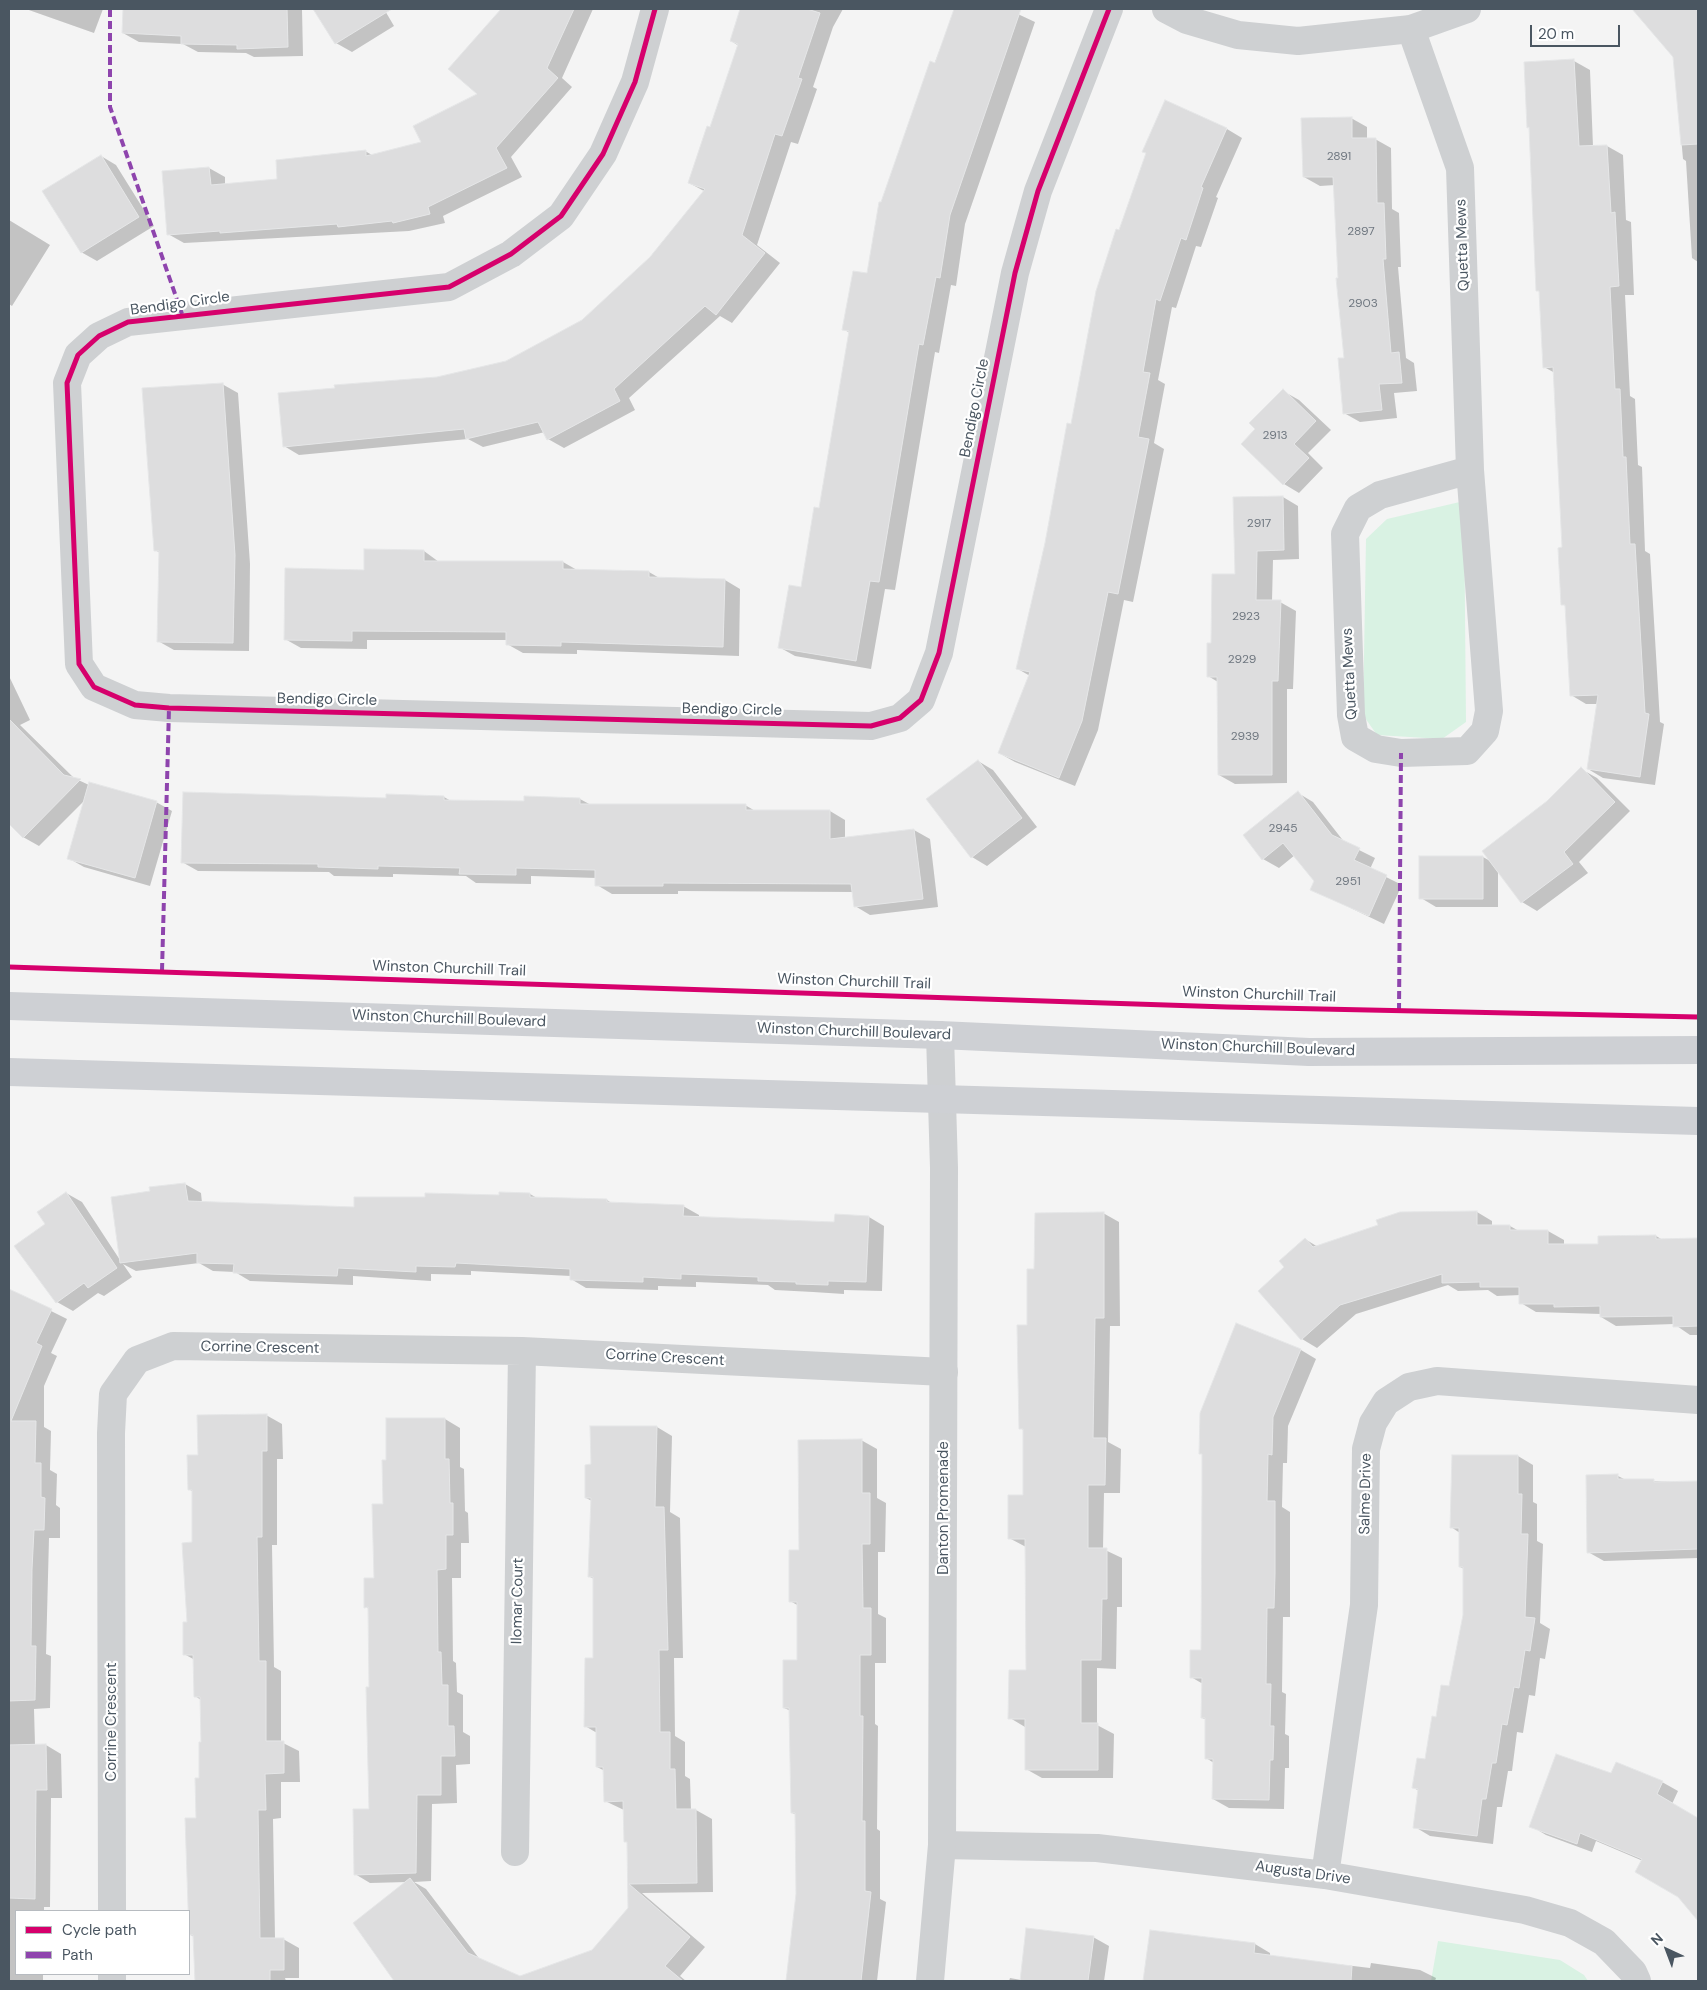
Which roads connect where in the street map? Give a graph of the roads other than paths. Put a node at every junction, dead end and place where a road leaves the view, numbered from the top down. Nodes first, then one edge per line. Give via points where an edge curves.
1 (655, 9) edge
2 (1110, 9) edge
3 (1166, 9) edge
4 (1468, 9) edge
5 (1411, 29) junction
6 (1470, 470) junction
7 (9, 1006) edge
8 (940, 1035) junction
9 (1698, 1050) edge
10 (9, 1072) edge
11 (942, 1100) junction
12 (1698, 1121) edge
13 (522, 1351) junction
14 (944, 1372) junction
15 (1698, 1400) edge
16 (942, 1845) junction
17 (515, 1852) dead end
18 (1325, 1875) junction
19 (112, 1910) edge
20 (930, 1981) edge
21 (1637, 1981) edge

1 - 2 street, Bendigo Circle via 635,82 603,154 561,216 511,254 449,286 128,322 99,336 78,355 67,383 79,664 94,688 134,705 169,708 871,726 900,718 921,700 939,653 1015,273 1038,191
3 - 5 street via 1188,20 1238,35 1298,41
4 - 5 street
5 - 6 street, Quetta Mews via 1460,168
6 - 6 street, Quetta Mews via 1380,495 1358,508 1345,534 1351,714 1355,737 1376,749 1401,753 1467,751 1485,731 1489,711
7 - 8 main road, Winston Churchill Boulevard
8 - 9 main road, Winston Churchill Boulevard via 1309,1052
8 - 11 street, Danton Promenade
10 - 11 main road
11 - 12 main road
11 - 14 street, Danton Promenade
13 - 14 street, Corrine Crescent
13 - 17 street, Ilomar Court
13 - 19 street, Corrine Crescent via 173,1346 137,1360 113,1394 111,1433
14 - 16 street, Danton Promenade
15 - 18 street, Salme Drive via 1437,1381 1409,1387 1386,1402 1373,1423 1366,1449 1364,1605
16 - 18 street, Augusta Drive via 1097,1848
16 - 20 street, Danton Promenade
18 - 21 street, Augusta Drive via 1524,1910 1570,1923 1604,1942 1633,1972

